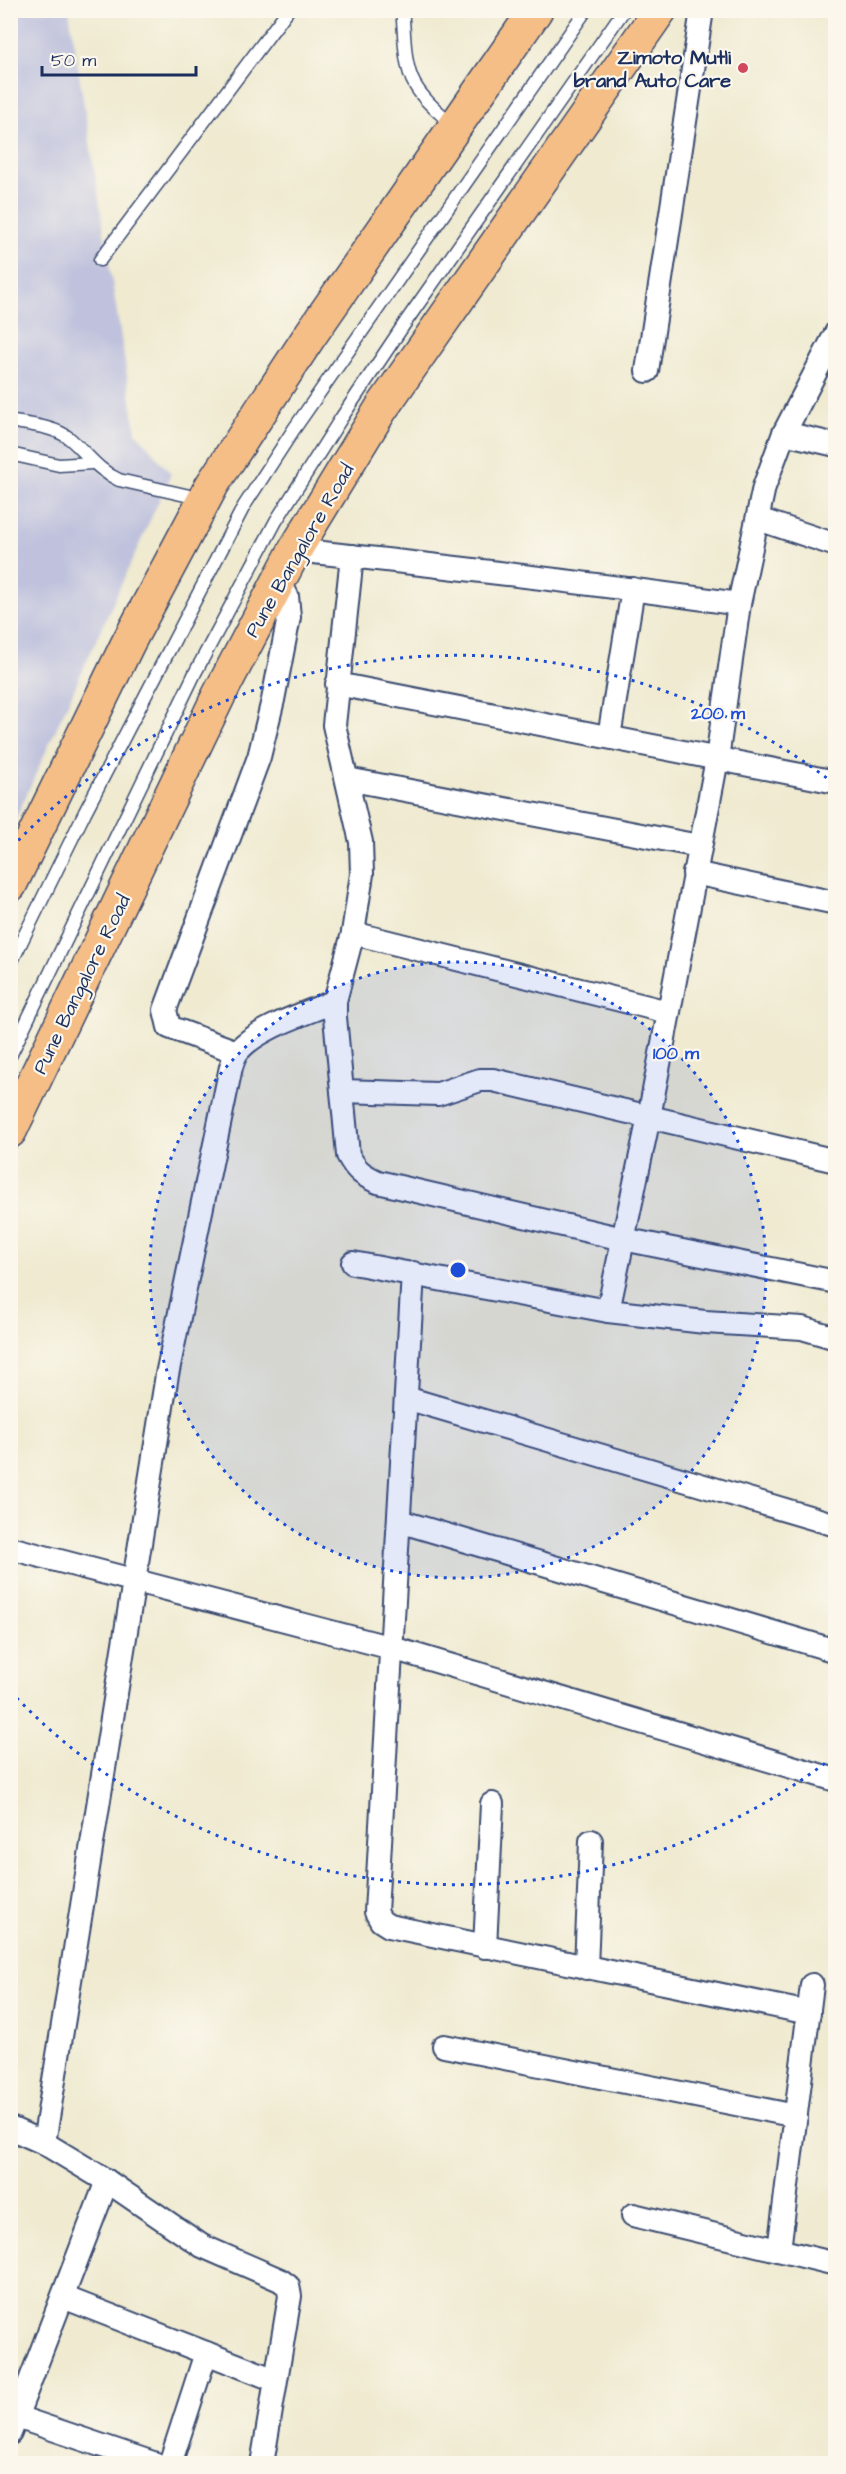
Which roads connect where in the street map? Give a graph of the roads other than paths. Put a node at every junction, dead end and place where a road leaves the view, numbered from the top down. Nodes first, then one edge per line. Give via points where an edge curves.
1 (288, 10) edge
2 (402, 10) edge
3 (536, 10) edge
4 (586, 10) edge
5 (624, 10) edge
6 (660, 10) edge
7 (702, 10) edge
8 (455, 127) junction
9 (100, 260) dead end
10 (833, 343) edge
11 (647, 371) dead end
12 (10, 421) edge
13 (784, 433) junction
14 (836, 445) edge
15 (10, 454) edge
16 (92, 463) junction
17 (204, 500) junction
18 (758, 519) junction
19 (836, 545) edge
20 (295, 550) junction
21 (352, 556) junction
22 (279, 581) junction
23 (633, 588) junction
24 (739, 604) junction
25 (337, 684) junction
26 (609, 737) junction
27 (717, 759) junction
28 (347, 778) junction
29 (835, 780) edge
30 (699, 846) junction
31 (694, 873) junction
32 (10, 885) edge
33 (836, 903) edge
34 (353, 933) junction
35 (10, 965) edge
36 (335, 1001) junction
37 (668, 1012) junction
38 (237, 1052) junction
39 (10, 1056) edge
40 (342, 1090) junction
41 (649, 1117) junction
42 (10, 1131) edge
43 (836, 1161) edge
44 (623, 1239) junction
45 (353, 1263) dead end
46 (413, 1273) junction
47 (836, 1282) edge
48 (608, 1311) junction
49 (836, 1338) edge
50 (406, 1398) junction
51 (399, 1521) junction
52 (836, 1525) edge
53 (10, 1548) edge
54 (134, 1580) junction
55 (392, 1648) junction
56 (836, 1651) edge
57 (835, 1779) edge
58 (492, 1804) dead end
59 (591, 1841) dead end
60 (485, 1947) junction
61 (586, 1968) junction
62 (812, 1985) dead end
63 (809, 2013) junction
64 (444, 2046) dead end
65 (796, 2116) junction
66 (10, 2128) edge
67 (44, 2144) junction
68 (107, 2181) junction
69 (633, 2215) dead end
70 (779, 2250) junction
71 (836, 2264) edge
72 (63, 2297) junction
73 (206, 2353) junction
74 (275, 2379) junction
75 (14, 2425) edge
76 (156, 2463) edge
77 (170, 2463) edge
78 (262, 2463) edge

1 - 9 lane
2 - 8 lane via 414,84
3 - 8 main road
4 - 35 lane via 244,506
5 - 39 lane via 401,329 276,521 195,673
6 - 20 main road, Pune Bangalore Road via 381,409
7 - 11 street
8 - 17 main road via 311,334
10 - 13 street
12 - 16 lane via 68,437
13 - 14 street
13 - 18 street via 764,487
15 - 16 lane via 59,465
16 - 17 lane via 119,480
17 - 32 main road via 128,643
18 - 19 street
18 - 24 street
20 - 21 street
20 - 22 main road, Pune Bangalore Road
21 - 23 street
21 - 25 street
22 - 38 street via 289,617 259,758 165,1010 169,1027
22 - 42 main road, Pune Bangalore Road via 219,695
23 - 24 street
23 - 26 street
24 - 27 street
25 - 26 street
25 - 28 street via 334,724
26 - 27 street
27 - 29 street
27 - 30 street
28 - 30 street
28 - 34 street via 361,842 362,874
30 - 31 street
31 - 33 street
31 - 37 street
34 - 36 street
34 - 37 street
36 - 38 street via 265,1032
36 - 40 street
37 - 41 street
38 - 54 street via 167,1375
40 - 41 street via 438,1094 480,1080 493,1080
40 - 44 street via 348,1155 364,1176
41 - 43 street
41 - 44 street
44 - 47 street
44 - 48 street
45 - 46 street
46 - 48 street
46 - 50 street
48 - 49 street via 802,1328
50 - 51 street
50 - 52 street
51 - 55 street
51 - 56 street
53 - 54 street
54 - 55 street
54 - 67 street
55 - 57 street
55 - 60 street via 376,1912 389,1926
58 - 60 street
59 - 61 street
60 - 61 street
61 - 63 street
62 - 63 street
63 - 65 street
64 - 65 street
65 - 70 street
66 - 67 street
67 - 68 street
68 - 72 street
68 - 74 street via 202,2246 288,2286 290,2296
69 - 70 street
70 - 71 street
72 - 73 street
72 - 75 street
73 - 74 street
73 - 77 street
74 - 78 street
75 - 76 street

